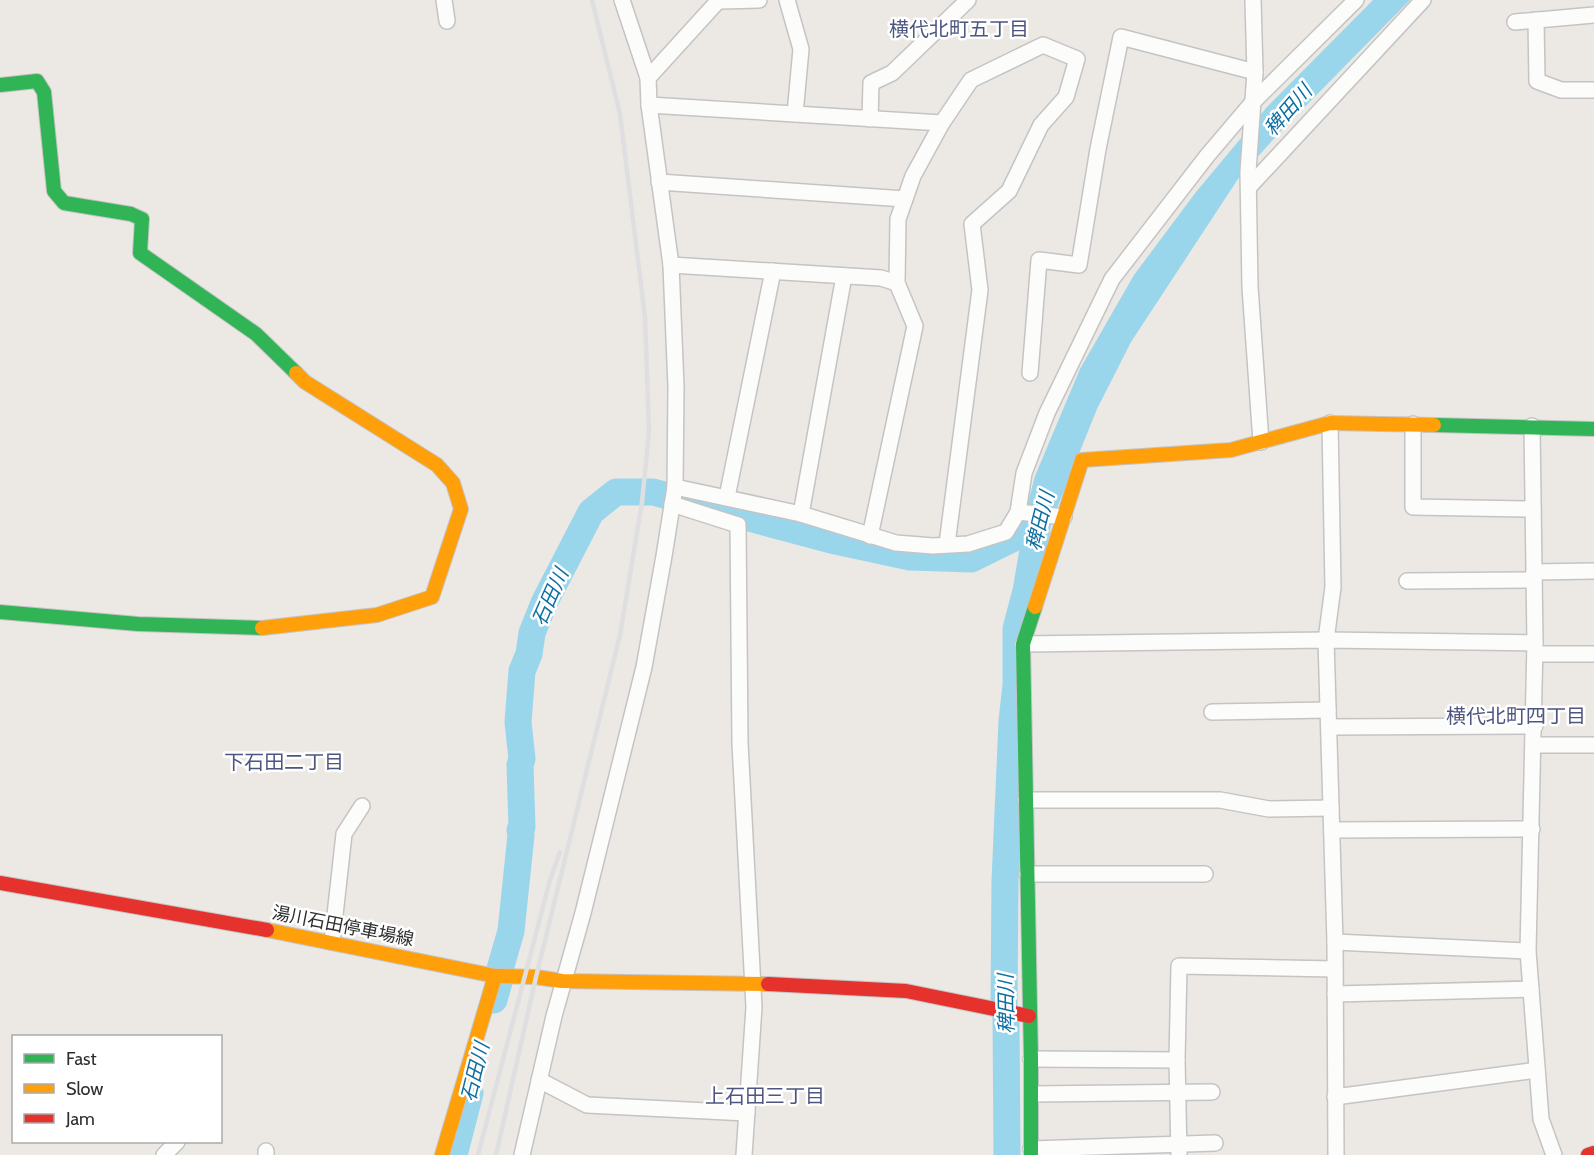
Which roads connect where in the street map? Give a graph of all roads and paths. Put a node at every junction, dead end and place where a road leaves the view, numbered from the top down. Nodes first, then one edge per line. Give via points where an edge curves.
1 (444, 0) edge
2 (622, 0) edge
3 (759, 0) edge
4 (787, 0) edge
5 (968, 0) edge
6 (1252, 0) edge
7 (1356, 0) edge
8 (1423, 0) edge
9 (719, 1) edge
10 (1594, 15) edge
11 (1536, 20) junction
12 (447, 21) dead end
13 (1515, 22) dead end
14 (1255, 72) junction
15 (648, 78) junction
16 (0, 85) edge
17 (1594, 90) edge
18 (649, 105) junction
19 (1252, 107) junction
20 (795, 114) junction
21 (870, 119) junction
22 (942, 123) junction
23 (1249, 179) junction
24 (659, 182) junction
25 (905, 198) junction
26 (671, 265) junction
27 (773, 271) junction
28 (844, 276) junction
29 (897, 283) junction
30 (1030, 373) dead end
31 (1330, 423) junction
32 (1413, 424) junction
33 (1532, 426) junction
34 (1594, 429) edge
35 (1261, 442) junction
36 (675, 487) junction
37 (727, 497) junction
38 (672, 504) junction
39 (1533, 509) junction
40 (1018, 512) junction
41 (801, 514) junction
42 (1064, 517) junction
43 (870, 537) junction
44 (947, 544) junction
45 (1594, 571) edge
46 (1534, 576) junction
47 (1407, 581) dead end
48 (0, 612) edge
49 (1326, 640) junction
50 (1023, 644) junction
51 (1535, 649) junction
52 (1594, 654) edge
53 (1328, 710) junction
54 (1212, 712) dead end
55 (1534, 726) junction
56 (1329, 727) junction
57 (1534, 745) junction
58 (1594, 745) edge
59 (1026, 800) junction
60 (362, 806) dead end
61 (1331, 808) junction
62 (1532, 829) junction
63 (1332, 830) junction
64 (1027, 874) junction
65 (1205, 874) dead end
66 (0, 883) edge
67 (332, 942) junction
68 (1335, 942) junction
69 (1528, 951) junction
70 (1335, 969) junction
71 (495, 976) junction
72 (562, 981) junction
73 (753, 983) junction
74 (1531, 989) junction
75 (1335, 994) junction
76 (1029, 1016) junction
77 (1032, 1059) junction
78 (1177, 1060) junction
79 (1537, 1070) junction
80 (539, 1080) junction
81 (1178, 1092) junction
82 (1212, 1092) dead end
83 (1032, 1094) junction
84 (1335, 1097) junction
85 (747, 1113) junction
86 (176, 1143) edge
87 (1215, 1143) dead end
88 (1179, 1150) edge
89 (1031, 1152) edge
90 (1594, 1152) edge
91 (164, 1155) edge
92 (442, 1155) edge
93 (522, 1155) edge
94 (744, 1155) edge
95 (1336, 1155) edge
96 (1554, 1155) edge
97 (1588, 1155) edge

1 - 12 street
2 - 15 street
3 - 9 street
4 - 20 street via 801,49
5 - 21 street via 892,73 871,83
6 - 14 street
7 - 19 street
8 - 23 street
9 - 15 street
10 - 11 street
11 - 13 street
11 - 17 street via 1536,81 1561,90
14 - 19 street
14 - 30 street via 1121,38 1079,265 1039,260
15 - 18 street
16 - 48 street via 37,81 44,92 54,191 64,203 142,219 140,253 256,334 305,382 437,465 453,483 461,509 432,597 377,615 253,628 138,624
18 - 20 street
18 - 24 street
19 - 23 street
19 - 40 street via 1207,156 1112,279 1047,413 1024,473
20 - 21 street
21 - 22 street
22 - 25 street
22 - 44 street via 971,80 1043,45 1077,59 1066,97 1041,125 1009,191 972,224 980,290
23 - 35 street
24 - 25 street
24 - 26 street
25 - 29 street via 898,219
26 - 27 street
26 - 36 street
27 - 28 street
27 - 37 street
28 - 29 street
28 - 41 street
29 - 43 street via 915,326
31 - 32 street
31 - 35 street
31 - 49 street via 1333,587
32 - 33 street
32 - 39 street via 1413,507
33 - 34 street
33 - 39 street
35 - 42 street via 1231,450 1082,460
36 - 37 street
36 - 38 street
37 - 41 street
38 - 72 street via 644,667 583,913
38 - 73 street via 738,525 740,743
39 - 46 street
40 - 42 street
40 - 44 street via 1006,532 968,544
41 - 43 street
42 - 50 street
43 - 44 street via 896,543
45 - 46 street
46 - 47 street
46 - 51 street
49 - 50 street
49 - 51 street
49 - 53 street
50 - 59 street
51 - 52 street
51 - 55 street
53 - 54 street
53 - 56 street
55 - 56 street
55 - 57 street
56 - 61 street
57 - 58 street
57 - 62 street
59 - 61 street via 1220,800 1269,809
59 - 64 street
60 - 67 street via 344,834
61 - 63 street
62 - 63 street
62 - 69 street
63 - 68 street
64 - 65 street
64 - 76 street
66 - 67 street, 湯川石田停車場線
67 - 71 street, 湯川石田停車場線
68 - 69 street
68 - 70 street
69 - 74 street
70 - 75 street
70 - 78 street via 1179,966
71 - 72 street, 湯川石田停車場線
71 - 92 street
72 - 73 street, 湯川石田停車場線
72 - 80 street
73 - 76 street, 湯川石田停車場線 via 906,991
73 - 85 street
74 - 75 street
74 - 79 street
75 - 84 street
76 - 77 street
77 - 78 street
77 - 83 street
78 - 81 street
79 - 84 street
79 - 96 street via 1541,1119
80 - 85 street via 587,1105
80 - 93 street
81 - 82 street
81 - 83 street
81 - 88 street
83 - 89 street
84 - 95 street
85 - 94 street
86 - 91 street
87 - 88 street
88 - 89 street
90 - 97 street

